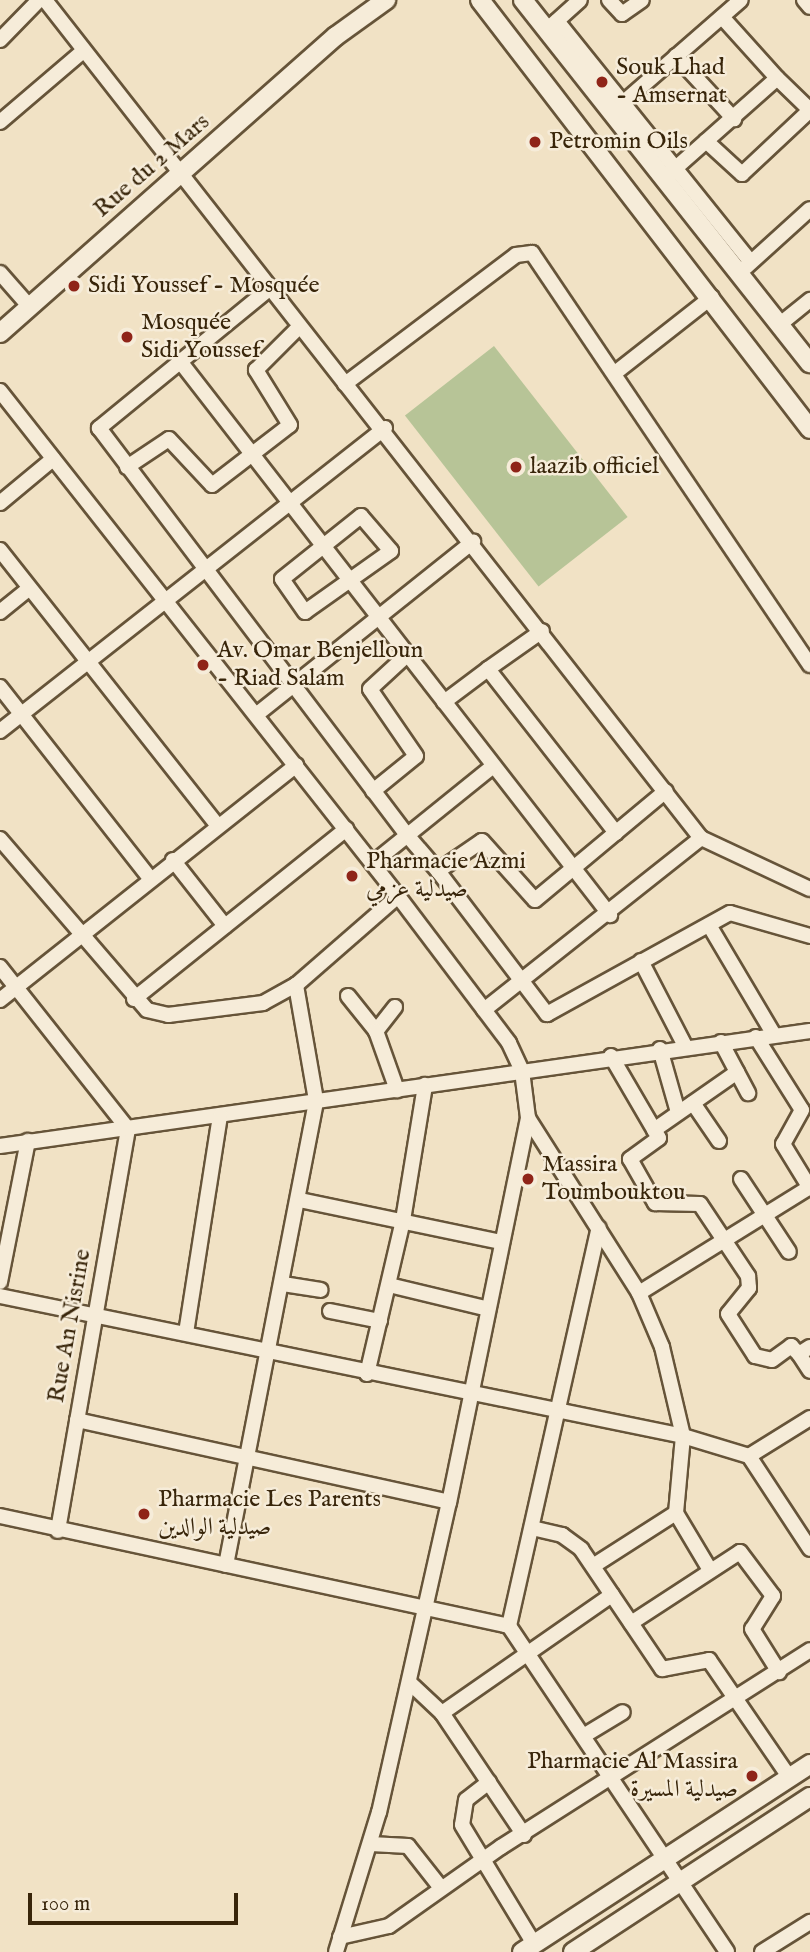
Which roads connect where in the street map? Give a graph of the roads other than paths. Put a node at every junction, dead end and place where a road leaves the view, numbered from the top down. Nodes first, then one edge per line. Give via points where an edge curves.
1 (39, 0) edge
2 (45, 0) edge
3 (369, 0) edge
4 (387, 0) edge
5 (480, 0) edge
6 (523, 0) edge
7 (580, 0) edge
8 (609, 0) edge
9 (642, 0) edge
10 (728, 7) edge
11 (552, 26) junction
12 (336, 36) junction
13 (0, 40) edge
14 (83, 51) junction
15 (676, 56) junction
16 (777, 78) junction
17 (617, 108) junction
18 (809, 112) edge
19 (2, 115) edge
20 (734, 119) junction
21 (706, 141) junction
22 (668, 174) junction
23 (177, 177) junction
24 (810, 209) edge
25 (751, 262) junction
26 (0, 273) edge
27 (737, 275) junction
28 (269, 289) junction
29 (712, 297) junction
30 (810, 300) edge
31 (30, 307) junction
32 (779, 325) junction
33 (299, 327) junction
34 (0, 333) edge
35 (179, 360) junction
36 (810, 363) edge
37 (615, 373) junction
38 (345, 384) junction
39 (0, 391) edge
40 (385, 428) junction
41 (810, 429) edge
42 (253, 456) junction
43 (53, 459) junction
44 (127, 467) junction
45 (288, 502) junction
46 (0, 503) edge
47 (473, 541) junction
48 (321, 545) junction
49 (0, 550) edge
50 (204, 570) junction
51 (350, 582) junction
52 (30, 588) junction
53 (162, 597) junction
54 (0, 612) edge
55 (378, 617) junction
56 (542, 631) junction
57 (407, 655) junction
58 (87, 659) junction
59 (810, 665) edge
60 (488, 669) junction
61 (0, 687) edge
62 (293, 687) junction
63 (444, 702) junction
64 (22, 714) junction
65 (256, 715) junction
66 (0, 731) edge
67 (296, 765) junction
68 (492, 767) junction
69 (373, 791) junction
70 (666, 791) junction
71 (218, 826) junction
72 (346, 829) junction
73 (616, 832) junction
74 (407, 835) junction
75 (701, 838) junction
76 (0, 839) edge
77 (173, 860) junction
78 (373, 863) junction
79 (573, 868) junction
80 (438, 871) junction
81 (150, 878) junction
82 (810, 890) edge
83 (398, 895) junction
84 (610, 915) junction
85 (709, 925) junction
86 (225, 926) junction
87 (79, 933) junction
88 (810, 936) edge
89 (641, 961) junction
90 (0, 967) edge
91 (524, 980) junction
92 (296, 985) junction
93 (16, 987) junction
94 (348, 996) dead end
95 (134, 999) junction
96 (0, 1000) edge
97 (395, 1007) dead end
98 (484, 1010) junction
99 (376, 1031) junction
100 (810, 1031) edge
101 (774, 1035) junction
102 (756, 1037) junction
103 (721, 1042) junction
104 (685, 1046) junction
105 (660, 1049) junction
106 (611, 1056) junction
107 (522, 1071) junction
108 (737, 1072) junction
109 (425, 1084) junction
110 (397, 1090) junction
111 (748, 1093) dead end
112 (316, 1100) junction
113 (693, 1103) junction
114 (678, 1112) junction
115 (220, 1116) junction
116 (528, 1118) junction
117 (128, 1129) junction
118 (654, 1130) junction
119 (29, 1141) junction
120 (719, 1141) dead end
121 (0, 1146) edge
122 (741, 1179) dead end
123 (810, 1187) edge
124 (300, 1200) junction
125 (766, 1216) junction
126 (403, 1220) junction
127 (599, 1228) junction
128 (501, 1242) junction
129 (725, 1243) junction
130 (789, 1252) dead end
131 (0, 1282) edge
132 (283, 1284) junction
133 (389, 1285) junction
134 (321, 1290) dead end
135 (639, 1293) junction
136 (0, 1296) edge
137 (485, 1308) junction
138 (330, 1311) dead end
139 (95, 1316) junction
140 (380, 1321) junction
141 (186, 1333) junction
142 (805, 1351) edge
143 (271, 1353) junction
144 (810, 1371) edge
145 (367, 1374) junction
146 (469, 1392) junction
147 (558, 1411) junction
148 (810, 1418) edge
149 (77, 1420) junction
150 (683, 1436) junction
151 (749, 1456) junction
152 (249, 1460) junction
153 (449, 1502) junction
154 (676, 1513) junction
155 (0, 1516) edge
156 (532, 1528) junction
157 (58, 1531) junction
158 (810, 1549) edge
159 (226, 1566) junction
160 (593, 1566) junction
161 (710, 1570) junction
162 (612, 1595) junction
163 (424, 1608) junction
164 (631, 1623) junction
165 (509, 1626) junction
166 (528, 1650) junction
167 (810, 1650) edge
168 (779, 1672) junction
169 (410, 1683) junction
170 (736, 1698) junction
171 (623, 1712) dead end
172 (442, 1713) junction
173 (585, 1735) junction
174 (810, 1764) edge
175 (614, 1777) junction
176 (789, 1777) junction
177 (489, 1782) junction
178 (808, 1802) edge
179 (524, 1835) junction
180 (371, 1844) junction
181 (483, 1858) junction
182 (666, 1858) junction
183 (681, 1882) junction
184 (441, 1888) junction
185 (810, 1922) edge
186 (338, 1945) edge
187 (528, 1948) edge
188 (573, 1952) edge
189 (727, 1952) edge
190 (762, 1952) edge

1 - 13 street
2 - 14 street
3 - 12 street, Rue du 2 Mars
4 - 12 street, Rue du 2 Mars
5 - 29 street
6 - 11 street
7 - 11 street
8 - 9 street via 622,14
10 - 15 street
10 - 16 street
11 - 17 street
12 - 23 street, Rue du 2 Mars
14 - 19 street
14 - 23 street
15 - 17 street
15 - 20 street
16 - 18 street
16 - 20 street
17 - 22 street
18 - 21 street via 742,174
20 - 21 street
21 - 22 street
22 - 25 street
22 - 27 street
23 - 28 street
23 - 31 street, Rue du 2 Mars
24 - 25 street
25 - 27 street
26 - 31 street
27 - 32 street
28 - 33 street
28 - 35 street
29 - 37 street
29 - 41 street
30 - 32 street
31 - 34 street, Rue du 2 Mars
32 - 36 street
33 - 38 street
33 - 42 street via 257,367 292,423
35 - 42 street
35 - 44 street via 99,423
37 - 38 street via 535,256 526,252
37 - 59 street
38 - 40 street
39 - 43 street
40 - 45 street
40 - 47 street
42 - 44 street via 209,485 169,439
42 - 45 street
43 - 46 street
43 - 53 street
44 - 50 street
45 - 48 street
45 - 50 street
47 - 55 street
47 - 56 street
48 - 51 street
48 - 51 street via 282,579 305,612
48 - 51 street via 364,516 391,544
49 - 52 street
50 - 53 street
50 - 62 street
51 - 55 street
52 - 54 street
52 - 58 street
53 - 58 street
53 - 65 street
55 - 57 street
55 - 62 street
56 - 60 street
56 - 70 street
57 - 63 street
57 - 69 street via 370,689 416,756
58 - 64 street
58 - 71 street
60 - 63 street
60 - 73 street
61 - 64 street
62 - 65 street
62 - 69 street
63 - 68 street
64 - 66 street
64 - 81 street
65 - 67 street
67 - 71 street
67 - 72 street
68 - 74 street
68 - 79 street
69 - 74 street
70 - 73 street
70 - 75 street
71 - 77 street
72 - 78 street
72 - 86 street
73 - 79 street
74 - 78 street
74 - 80 street
75 - 82 street
75 - 84 street
76 - 87 street
77 - 81 street
77 - 86 street
78 - 83 street
79 - 80 street via 533,900 482,841
79 - 84 street
80 - 91 street
81 - 87 street
83 - 92 street
83 - 98 street
84 - 91 street
85 - 88 street via 743,914
85 - 89 street
85 - 101 street
86 - 95 street
87 - 93 street
87 - 95 street
89 - 91 street via 552,1014 542,1013
89 - 104 street
90 - 93 street
91 - 98 street
92 - 95 street via 264,1003 168,1015
92 - 112 street
93 - 96 street
93 - 117 street
94 - 99 street
97 - 99 street
98 - 107 street
99 - 110 street
100 - 101 street
101 - 102 street
102 - 103 street
102 - 123 street via 802,1110 783,1144
103 - 104 street
103 - 108 street
104 - 105 street
105 - 106 street
105 - 114 street
106 - 107 street
106 - 118 street
107 - 109 street
107 - 116 street
108 - 111 street
108 - 113 street
109 - 110 street
109 - 126 street
110 - 112 street
112 - 115 street
112 - 124 street
113 - 114 street
113 - 120 street
114 - 118 street
115 - 117 street
115 - 141 street
116 - 127 street
116 - 128 street
117 - 119 street
117 - 139 street, Rue An Nisrine
118 - 129 street via 658,1142 630,1159 654,1203 697,1202
119 - 121 street
119 - 131 street
122 - 125 street
123 - 125 street
124 - 126 street
124 - 132 street
125 - 129 street
125 - 130 street
126 - 128 street
126 - 133 street
127 - 135 street
127 - 147 street
128 - 137 street
129 - 135 street
129 - 142 street via 750,1284 728,1314 755,1356 772,1360 791,1346
132 - 134 street
132 - 143 street
133 - 137 street
133 - 140 street
135 - 150 street via 668,1367
136 - 139 street
137 - 146 street
138 - 140 street
139 - 141 street
139 - 149 street, Rue An Nisrine
140 - 145 street
141 - 143 street
142 - 144 street
143 - 145 street
143 - 152 street
145 - 146 street
146 - 147 street
146 - 153 street
147 - 150 street
147 - 156 street
148 - 151 street
149 - 152 street
149 - 157 street, Rue An Nisrine
150 - 151 street
150 - 154 street
151 - 158 street
152 - 153 street
152 - 159 street
153 - 163 street
154 - 160 street
154 - 161 street
155 - 157 street
156 - 160 street via 569,1538
156 - 165 street
157 - 159 street
159 - 163 street
160 - 162 street
161 - 164 street
161 - 168 street via 729,1554 747,1556 774,1596 752,1629
162 - 164 street
162 - 166 street
163 - 165 street
163 - 169 street
164 - 170 street via 662,1669 706,1657
165 - 166 street
166 - 172 street
166 - 173 street
167 - 168 street
168 - 170 street
169 - 172 street
169 - 180 street
170 - 175 street
170 - 176 street
171 - 173 street
172 - 177 street
173 - 175 street
174 - 176 street
175 - 179 street
175 - 182 street
176 - 182 street
177 - 179 street
177 - 181 street via 466,1800 461,1822
178 - 183 street
179 - 181 street
180 - 184 street via 408,1846
180 - 186 street
181 - 184 street
181 - 187 street
182 - 183 street
182 - 187 street
183 - 188 street
183 - 189 street
184 - 186 street via 379,1931
185 - 190 street

